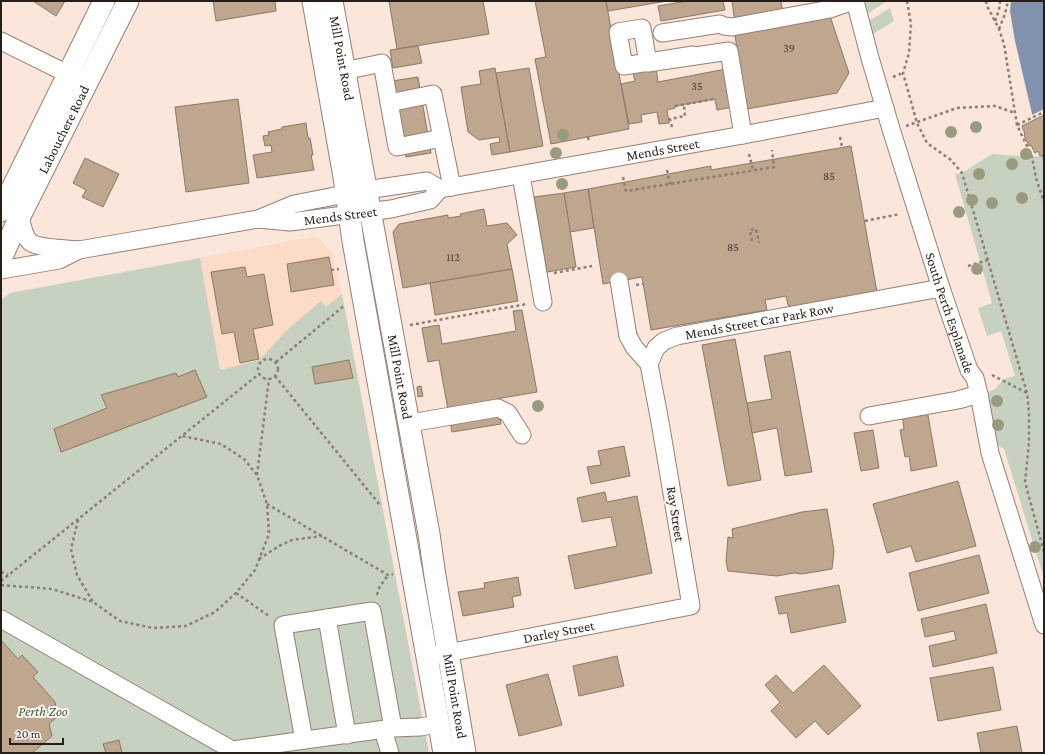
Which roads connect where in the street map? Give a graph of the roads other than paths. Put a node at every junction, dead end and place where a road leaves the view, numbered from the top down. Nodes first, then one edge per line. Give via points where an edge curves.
1 (104, 1) edge
2 (128, 1) edge
3 (313, 1) edge
4 (332, 1) edge
5 (854, 1) edge
6 (662, 33) dead end
7 (1, 41) edge
8 (693, 55) dead end
9 (344, 71) junction
10 (68, 74) junction
11 (86, 83) junction
12 (389, 104) junction
13 (885, 108) junction
14 (743, 135) junction
15 (442, 138) junction
16 (520, 175) junction
17 (446, 188) junction
18 (354, 199) junction
19 (370, 211) junction
20 (11, 214) edge
21 (30, 242) junction
22 (3, 249) edge
23 (79, 250) junction
24 (1, 270) edge
25 (619, 281) dead end
26 (941, 288) junction
27 (543, 302) road end
28 (649, 364) junction
29 (979, 394) junction
30 (869, 416) dead end
31 (410, 423) junction
32 (522, 435) dead end
33 (691, 606) joint
34 (1, 618) edge
35 (327, 618) junction
36 (1044, 625) edge
37 (448, 653) junction
38 (427, 658) junction
39 (438, 724) junction
40 (388, 729) junction
41 (347, 734) junction
42 (304, 740) junction
43 (390, 753) edge
44 (444, 753) edge
45 (465, 753) edge

1 - 10 main road, Labouchere Road
2 - 11 main road, Labouchere Road
3 - 18 main road, Mill Point Road
4 - 9 main road, Mill Point Road
5 - 6 street via 830,9 732,27 720,24
5 - 13 street, South Perth Esplanade
7 - 10 street
8 - 14 street via 670,59 655,61 647,62 624,66 618,32 642,28 647,56 648,63 729,51
9 - 12 street via 382,64
9 - 18 main road, Mill Point Road
10 - 11 street
10 - 20 main road, Labouchere Road
11 - 20 main road, Labouchere Road
12 - 15 street via 397,147
12 - 15 street via 433,94
13 - 14 street, Mends Street
13 - 26 street, South Perth Esplanade
14 - 16 street, Mends Street
15 - 17 street
16 - 17 street, Mends Street
16 - 27 street
17 - 18 street, Mends Street via 427,181
17 - 19 street, Mends Street via 430,200
18 - 19 main road, Mill Point Road
18 - 23 street, Mends Street via 294,204 258,219
18 - 38 main road, Mill Point Road
19 - 31 main road, Mill Point Road
20 - 21 street
20 - 22 main road, Labouchere Road
21 - 22 street, Mends Street
21 - 23 street, Mends Street via 40,247
23 - 24 street, Mends Street via 59,260
25 - 28 street, bridge via 628,336
26 - 28 street, Mends Street Car Park Row via 677,336 664,341 656,348
26 - 29 street, South Perth Esplanade
28 - 33 street, Ray Street
29 - 30 street
29 - 36 street, South Perth Esplanade via 990,453
31 - 32 street via 498,408 508,413
31 - 37 main road, Mill Point Road
33 - 37 street, Darley Street
34 - 42 street via 232,750
35 - 40 street via 372,611
35 - 41 street
35 - 42 street via 282,625
37 - 38 street, Darley Street
37 - 45 main road, Mill Point Road
38 - 39 main road, Mill Point Road
39 - 40 street
39 - 44 main road, Mill Point Road
40 - 41 street
40 - 43 street
41 - 42 street

